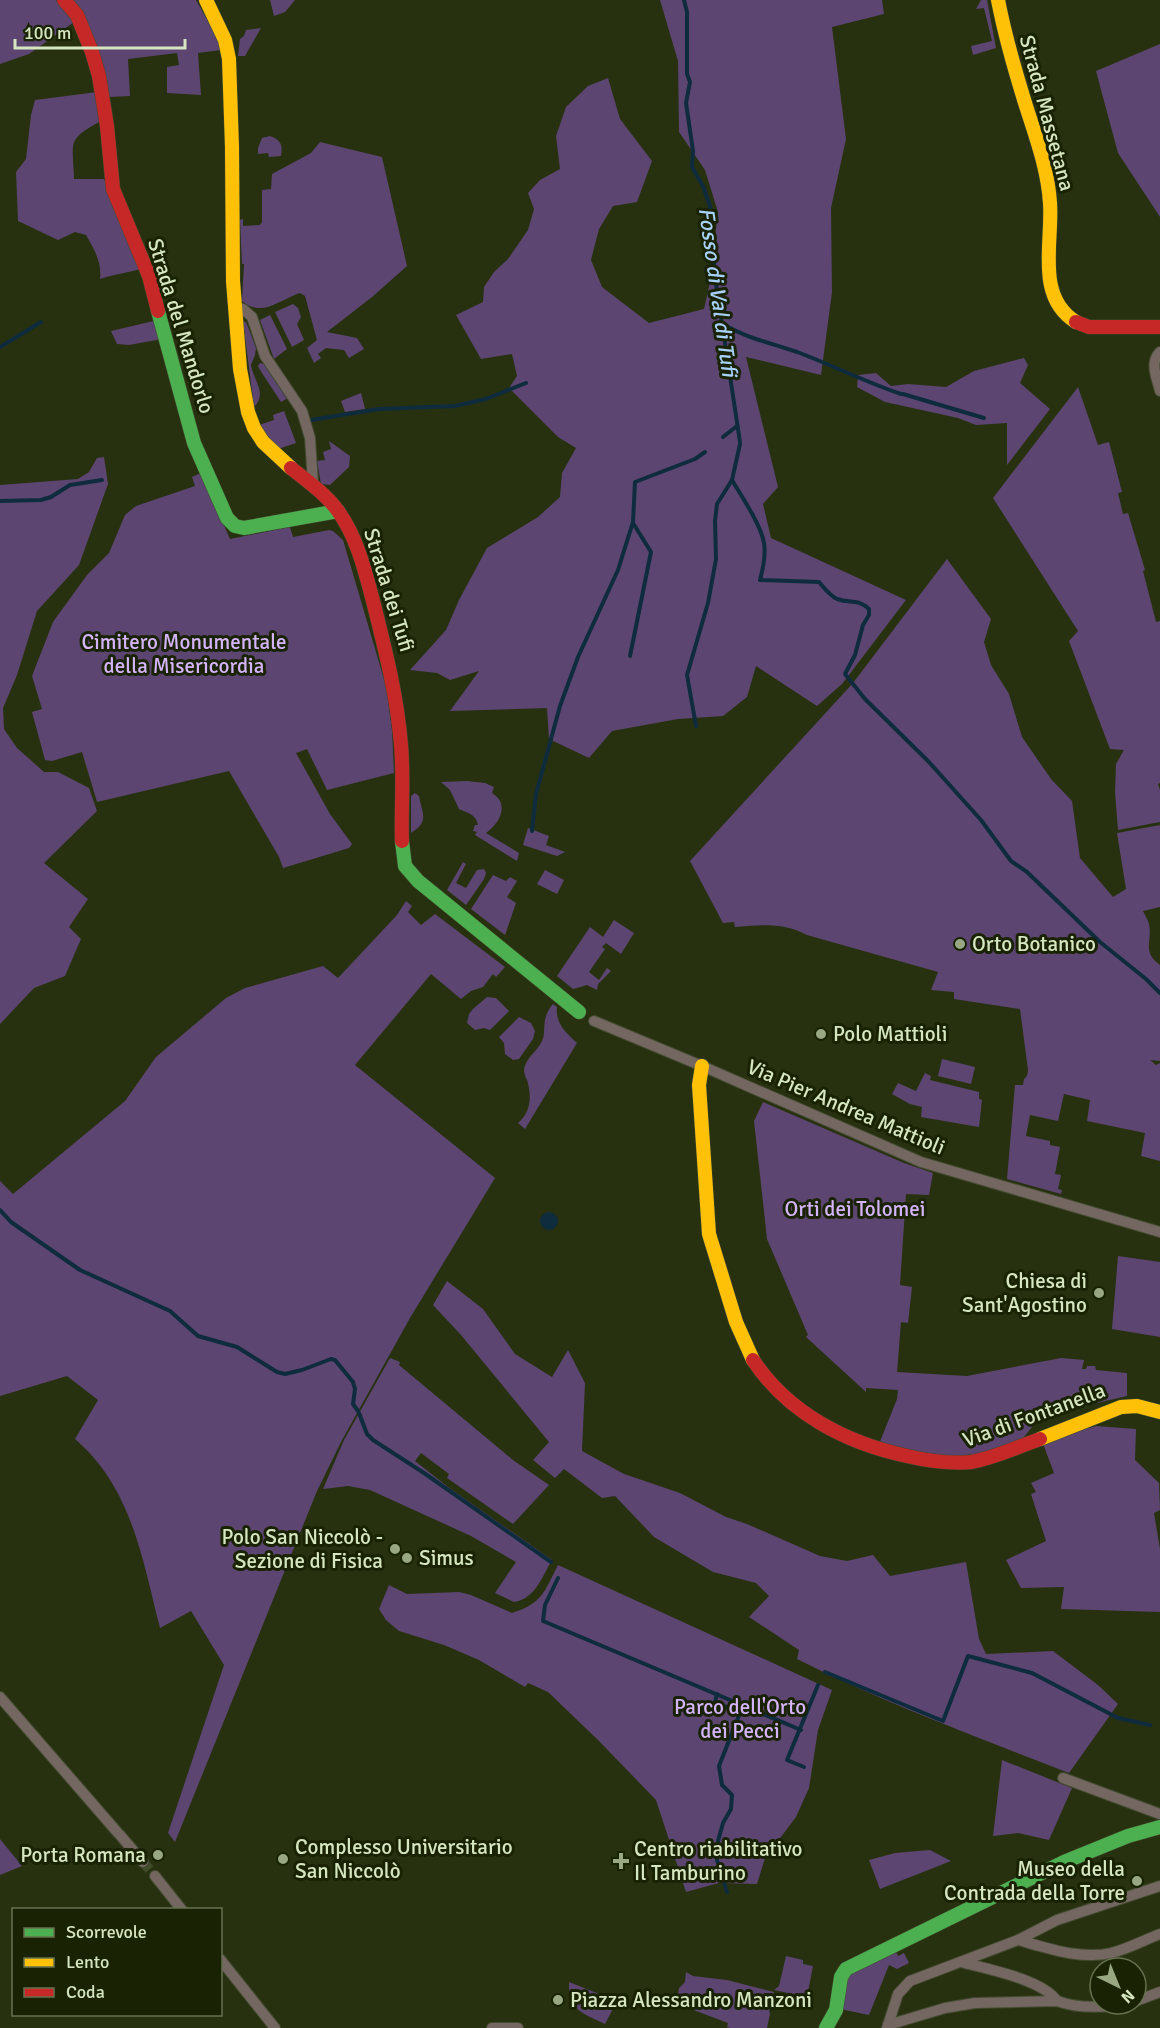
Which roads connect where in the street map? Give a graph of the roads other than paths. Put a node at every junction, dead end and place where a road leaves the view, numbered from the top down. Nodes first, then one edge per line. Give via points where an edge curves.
1 (64, 0) edge
2 (206, 0) edge
3 (998, 0) edge
4 (234, 307) junction
5 (1160, 327) edge
6 (1160, 352) edge
7 (1160, 391) edge
8 (313, 483) junction
9 (338, 511) junction
10 (588, 1018) joint
11 (702, 1066) junction
12 (1160, 1232) edge
13 (1160, 1412) edge
14 (0, 1697) edge
15 (1063, 1778) dead end
16 (1160, 1814) edge
17 (1160, 1827) edge
18 (143, 1862) tunnel mouth
19 (155, 1876) tunnel mouth
20 (1160, 1886) edge
21 (180, 1908) edge
22 (1160, 1934) edge
23 (1018, 1940) junction
24 (222, 1962) edge
25 (961, 1962) junction
26 (1057, 2001) junction
27 (1088, 2007) edge
28 (887, 2026) edge
29 (275, 2028) edge
30 (492, 2028) edge
31 (518, 2028) edge
32 (826, 2028) edge

1 - 9 street, Strada del Mandorlo via 77,15 92,52 107,126 113,189 149,276 194,443 227,519 244,528
2 - 4 street, Strada dei Tufi via 225,40 229,59
3 - 5 street, Strada Massetana via 1047,182 1051,209 1049,265 1056,302 1073,320 1089,327
4 - 8 street via 252,317 265,356 302,411 310,438
4 - 8 street, Strada dei Tufi via 252,425 270,450
6 - 7 street via 1154,363
8 - 9 street, Strada dei Tufi
9 - 10 street, Strada dei Tufi via 357,550 397,696 405,865 418,881
10 - 11 street, Via Pier Andrea Mattioli
11 - 12 street, Via Pier Andrea Mattioli via 927,1165
11 - 13 street, Via di Fontanella via 699,1085 710,1244 752,1358 799,1411 853,1441 927,1461 956,1464 998,1455 1121,1407 1132,1405
14 - 18 street
15 - 16 street
17 - 32 street via 1064,1862 846,1969 836,2010
19 - 21 street
20 - 23 street via 1057,1920
22 - 23 street via 1118,1951 1099,1954 1070,1953
23 - 25 street
24 - 29 street
25 - 26 street via 1036,1985
25 - 28 street via 907,1983 898,1994
26 - 27 street
26 - 28 street via 975,2003
30 - 31 street

